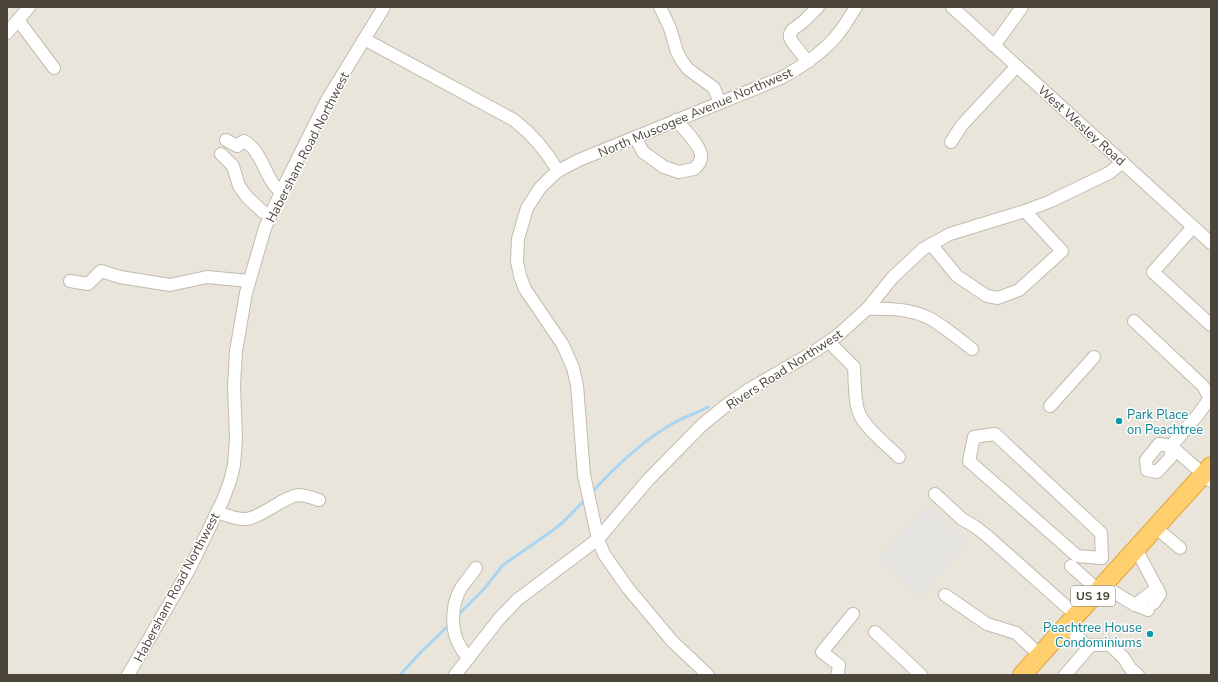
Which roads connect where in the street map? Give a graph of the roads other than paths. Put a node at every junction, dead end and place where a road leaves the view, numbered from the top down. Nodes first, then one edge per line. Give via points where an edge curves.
1 (29, 7) edge
2 (384, 7) edge
3 (660, 7) edge
4 (818, 7) edge
5 (856, 7) edge
6 (952, 7) edge
7 (1022, 7) edge
8 (18, 20) junction
9 (7, 33) edge
10 (364, 38) junction
11 (994, 46) junction
12 (808, 62) junction
13 (1017, 66) junction
14 (54, 68) dead end
15 (720, 102) junction
16 (676, 120) junction
17 (635, 136) junction
18 (226, 140) dead end
19 (951, 142) dead end
20 (221, 154) dead end
21 (1123, 162) junction
22 (558, 171) junction
23 (281, 192) junction
24 (1025, 211) junction
25 (271, 216) junction
26 (1193, 227) junction
27 (1211, 243) edge
28 (931, 244) junction
29 (70, 281) dead end
30 (249, 282) junction
31 (867, 309) junction
32 (1134, 321) dead end
33 (1211, 325) edge
34 (829, 342) junction
35 (972, 349) dead end
36 (1094, 357) dead end
37 (1050, 406) dead end
38 (899, 457) dead end
39 (1209, 474) edge
40 (935, 494) dead end
41 (319, 500) dead end
42 (217, 512) junction
43 (1155, 527) junction
44 (598, 539) junction
45 (1180, 548) dead end
46 (1136, 549) junction
47 (1102, 558) junction
48 (1071, 566) dead end
49 (476, 568) dead end
50 (1117, 569) junction
51 (1100, 588) junction
52 (1157, 588) junction
53 (945, 595) dead end
54 (1134, 605) junction
55 (853, 614) dead end
56 (1071, 620) junction
57 (875, 632) dead end
58 (1091, 645) junction
59 (1040, 655) junction
60 (469, 658) junction
61 (128, 675) edge
62 (455, 675) edge
63 (708, 675) edge
64 (837, 675) edge
65 (921, 675) edge
66 (1022, 675) edge
67 (1065, 675) edge
68 (1138, 675) edge

1 - 8 street
2 - 10 street, Habersham Road Northwest
3 - 15 street via 682,61 688,69 714,88
4 - 12 street via 790,34 793,43
5 - 12 street, North Muscogee Avenue Northwest via 839,33 824,50
6 - 11 street, West Wesley Road
7 - 11 street
8 - 9 street
8 - 14 street
10 - 22 street via 514,120 539,143
10 - 23 street, Habersham Road Northwest via 327,100
11 - 13 street, West Wesley Road
12 - 15 street, North Muscogee Avenue Northwest via 781,78
13 - 19 street via 962,125
13 - 21 street, West Wesley Road
15 - 16 street, North Muscogee Avenue Northwest
16 - 17 street, North Muscogee Avenue Northwest
16 - 17 street via 701,154 701,161 694,169 679,172 664,167 643,152
17 - 22 street, North Muscogee Avenue Northwest
18 - 23 street via 237,146 244,142 248,144
20 - 25 street via 233,166 239,186 263,212
21 - 24 street, Rivers Road Northwest via 1109,173
21 - 26 street, West Wesley Road
22 - 44 street, North Muscogee Avenue Northwest via 540,188 527,208 518,239 517,261 525,289 563,345 573,368 584,476
23 - 25 street, Habersham Road Northwest
24 - 28 street, Rivers Road Northwest via 950,234
24 - 28 street via 1062,251 1019,290 998,298 986,296 957,276
25 - 30 street, Habersham Road Northwest
26 - 27 street, West Wesley Road
26 - 33 street via 1153,272
28 - 31 street, Rivers Road Northwest via 893,277
29 - 30 street via 88,284 101,271 120,277 170,285 207,277
30 - 42 street, Habersham Road Northwest via 236,351 234,465
31 - 34 street, Rivers Road Northwest
31 - 35 street via 909,311 918,314 935,322
32 - 39 street via 1203,386 1210,398 1171,446
34 - 38 street via 854,367 859,415
34 - 44 street, Rivers Road Northwest via 748,390 705,423 648,480
36 - 37 street
39 - 43 highway, US 19
40 - 56 street via 962,519 986,535
41 - 42 street via 297,495 248,519
42 - 61 street, Habersham Road Northwest via 190,568
43 - 45 street
43 - 46 highway, US 19
44 - 60 street, Rivers Road Northwest via 518,600 499,618
44 - 63 street, North Muscogee Avenue Northwest via 604,554 627,587 672,641
46 - 50 highway, US 19
46 - 52 street
47 - 47 street via 1101,532 995,434 974,437 969,461 1077,556
47 - 50 street
48 - 51 street
49 - 60 street via 461,589 453,613 455,634 460,648
50 - 51 highway, US 19
51 - 54 street
51 - 56 highway, US 19
52 - 54 street
52 - 54 street via 1160,594 1151,606
53 - 59 street via 987,624 1016,634
55 - 64 street via 822,652 839,665
56 - 58 street via 1086,644
56 - 59 highway, US 19
57 - 65 street
58 - 67 street
58 - 68 street via 1110,645
59 - 66 highway, US 19
60 - 62 street, Rivers Road Northwest

